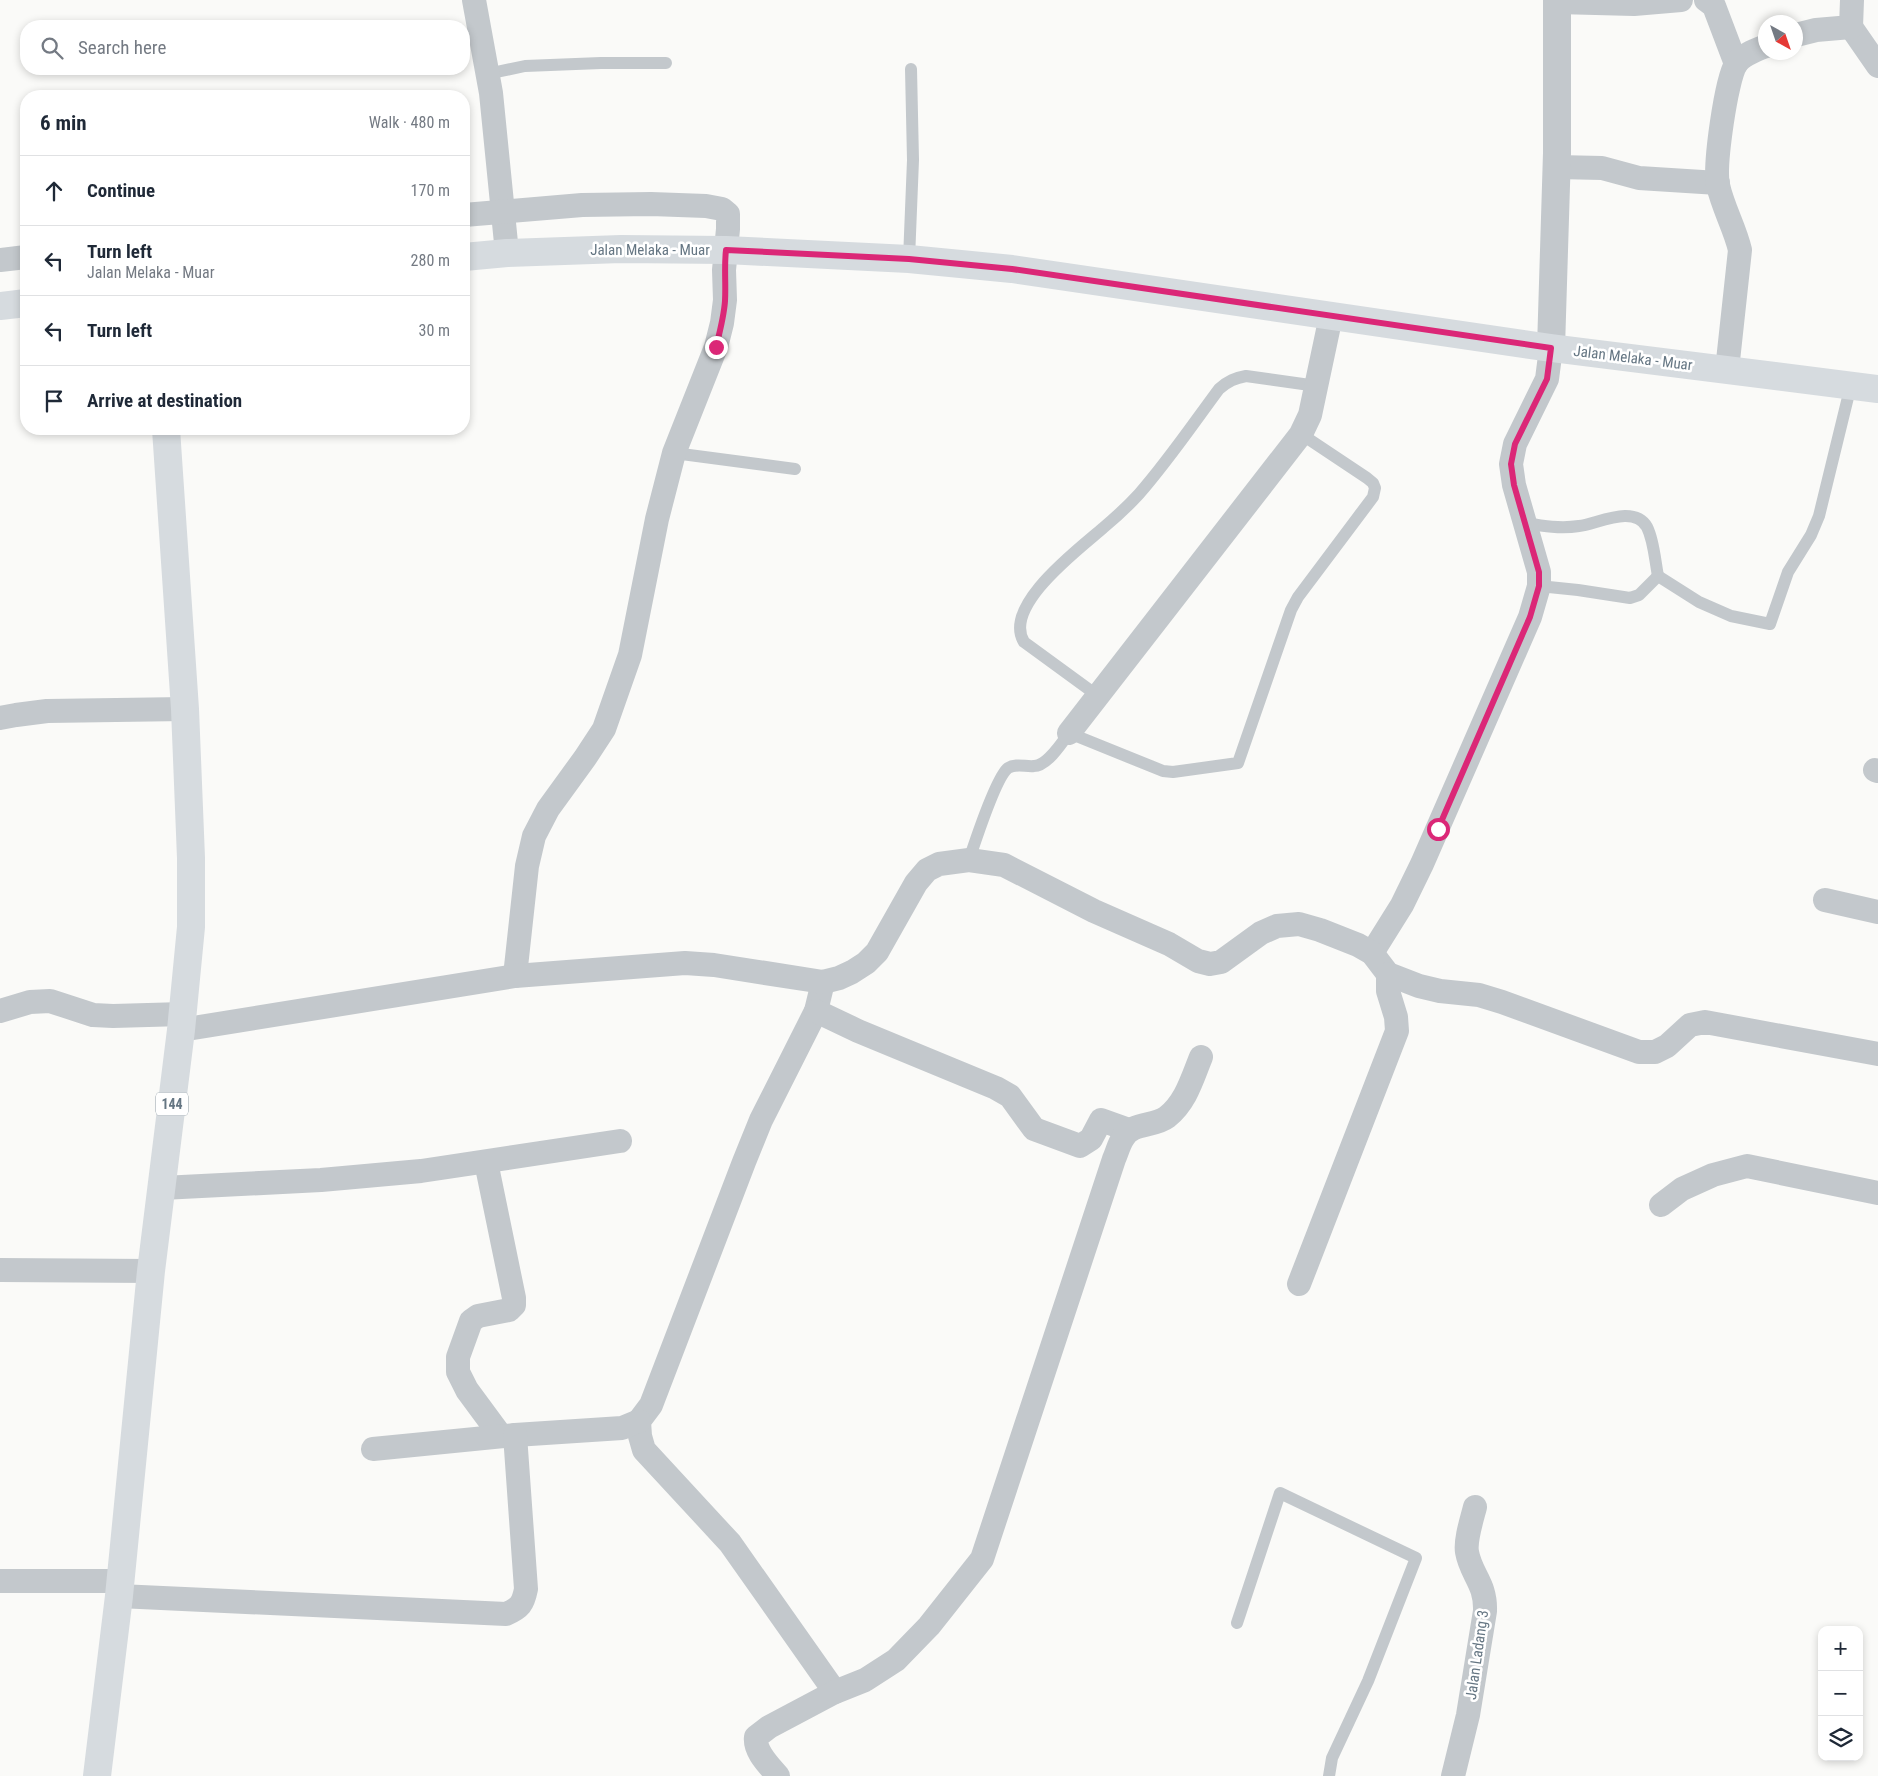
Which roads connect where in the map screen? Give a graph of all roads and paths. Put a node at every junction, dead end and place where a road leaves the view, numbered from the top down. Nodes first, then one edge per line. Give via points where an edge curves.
1 (474, 0) edge
2 (1682, 0) edge
3 (1706, 0) edge
4 (1852, 0) edge
5 (1557, 1) edge
6 (1851, 27) junction
7 (1803, 33) edge
8 (1758, 50) edge
9 (666, 63) dead end
10 (1736, 64) junction
11 (1878, 66) edge
12 (911, 69) dead end
13 (487, 74) junction
14 (1557, 167) junction
15 (1718, 183) junction
16 (503, 211) junction
17 (470, 214) edge
18 (726, 250) junction
19 (507, 253) junction
20 (470, 256) edge
21 (20, 258) edge
22 (909, 259) junction
23 (0, 260) edge
24 (20, 304) edge
25 (0, 306) edge
26 (1331, 316) junction
27 (1551, 348) junction
28 (1727, 370) junction
29 (1851, 385) junction
30 (1317, 386) junction
31 (1878, 389) edge
32 (1300, 434) junction
33 (166, 435) edge
34 (674, 453) junction
35 (796, 468) dead end
36 (1525, 523) junction
37 (1658, 576) junction
38 (1539, 586) junction
39 (1098, 696) junction
40 (185, 709) junction
41 (0, 718) edge
42 (1069, 733) junction
43 (969, 860) junction
44 (1825, 900) dead end
45 (1878, 912) edge
46 (1372, 953) junction
47 (1388, 974) junction
48 (515, 976) junction
49 (823, 982) junction
50 (0, 1011) edge
51 (816, 1012) junction
52 (182, 1022) junction
53 (1878, 1054) edge
54 (1201, 1057) dead end
55 (1129, 1130) junction
56 (620, 1141) dead end
57 (486, 1162) junction
58 (162, 1188) junction
59 (1878, 1193) edge
60 (1661, 1205) dead end
61 (0, 1270) edge
62 (151, 1271) junction
63 (1299, 1284) dead end
64 (639, 1421) junction
65 (508, 1436) junction
66 (373, 1448) dead end
67 (1475, 1506) dead end
68 (0, 1580) edge
69 (119, 1589) junction
70 (1237, 1623) dead end
71 (835, 1692) junction
72 (97, 1776) edge
73 (778, 1776) edge
74 (1329, 1776) edge
75 (1453, 1776) edge

1 - 13 street
2 - 5 street via 1634,4
3 - 10 street via 1714,6
4 - 6 street
5 - 14 street
6 - 7 street
6 - 11 street
8 - 10 street
9 - 13 lane via 541,65
10 - 15 street via 1721,128
12 - 22 lane via 913,160
13 - 16 street
14 - 15 street via 1602,168 1639,178
14 - 27 street
15 - 28 street via 1740,250
16 - 17 street
16 - 18 street via 582,205 706,206 722,209 728,214
16 - 19 street
18 - 19 main road, Jalan Melaka - Muar
18 - 22 main road, Jalan Melaka - Muar
18 - 34 street via 725,300 716,347
19 - 20 main road, Jalan Melaka - Muar
21 - 23 street
22 - 26 main road, Jalan Melaka - Muar via 1022,270
24 - 25 main road
26 - 27 main road, Jalan Melaka - Muar
26 - 30 street
27 - 28 main road, Jalan Melaka - Muar
27 - 36 street via 1547,379 1515,444 1511,464
28 - 29 main road, Jalan Melaka - Muar
29 - 31 main road, Jalan Melaka - Muar
29 - 37 lane via 1819,516 1788,572 1770,624 1732,616 1699,602
30 - 32 street via 1310,415
30 - 39 lane via 1246,376 1227,382 1136,496 1060,566 1033,597 1020,624 1024,642
32 - 39 street
32 - 42 lane via 1367,478 1375,488 1373,497 1290,610 1238,763 1163,771
33 - 40 main road, 144
34 - 35 lane
34 - 48 street via 656,519 630,656 616,697 604,729 548,809 534,836 526,866
36 - 37 lane via 1556,528 1613,517 1637,519 1647,527
36 - 38 street via 1539,572
37 - 38 lane via 1638,595 1630,598
38 - 46 street via 1530,617 1422,864 1402,905
39 - 42 street
40 - 41 street via 46,711
40 - 52 main road, 144 via 191,927
42 - 43 lane via 1045,762 1035,767 1020,765 1008,768 985,814
43 - 46 street via 1004,865 1210,964 1222,962 1252,938 1277,926 1299,924
43 - 49 street via 939,864 927,870 916,883 877,952 852,972
44 - 45 street
46 - 47 street
47 - 53 street via 1419,986 1479,995 1502,1002 1639,1052 1655,1052 1667,1046 1690,1025 1705,1022
47 - 63 street via 1388,991 1397,1031
48 - 49 street via 685,964 714,965
48 - 52 street
49 - 51 street
50 - 52 street via 30,1002 50,1001 93,1015
51 - 55 street via 996,1088 1010,1096 1034,1129 1080,1146 1091,1139 1101,1120
51 - 64 street via 762,1120 651,1405
52 - 58 main road, 144
54 - 55 street via 1183,1102 1166,1118
55 - 71 street via 1123,1136 1111,1168 982,1559 929,1626 896,1660 865,1680
56 - 57 street
57 - 58 street via 321,1180
57 - 65 street via 514,1305 509,1310 478,1316 472,1321 458,1357 458,1372 467,1390
58 - 62 main road, 144
59 - 60 street via 1747,1166 1713,1175 1682,1189
61 - 62 street
62 - 69 main road, 144
64 - 65 street via 622,1428
64 - 71 street via 644,1450 730,1543
65 - 66 street
65 - 69 street via 526,1589 518,1609 506,1614
67 - 75 street, Jalan Ladang 3 via 1467,1550 1483,1589 1485,1611 1468,1715
68 - 69 street
69 - 72 main road, 144
70 - 74 lane via 1280,1493 1416,1558 1368,1682 1332,1758
71 - 73 street via 769,1727 756,1738 757,1747

